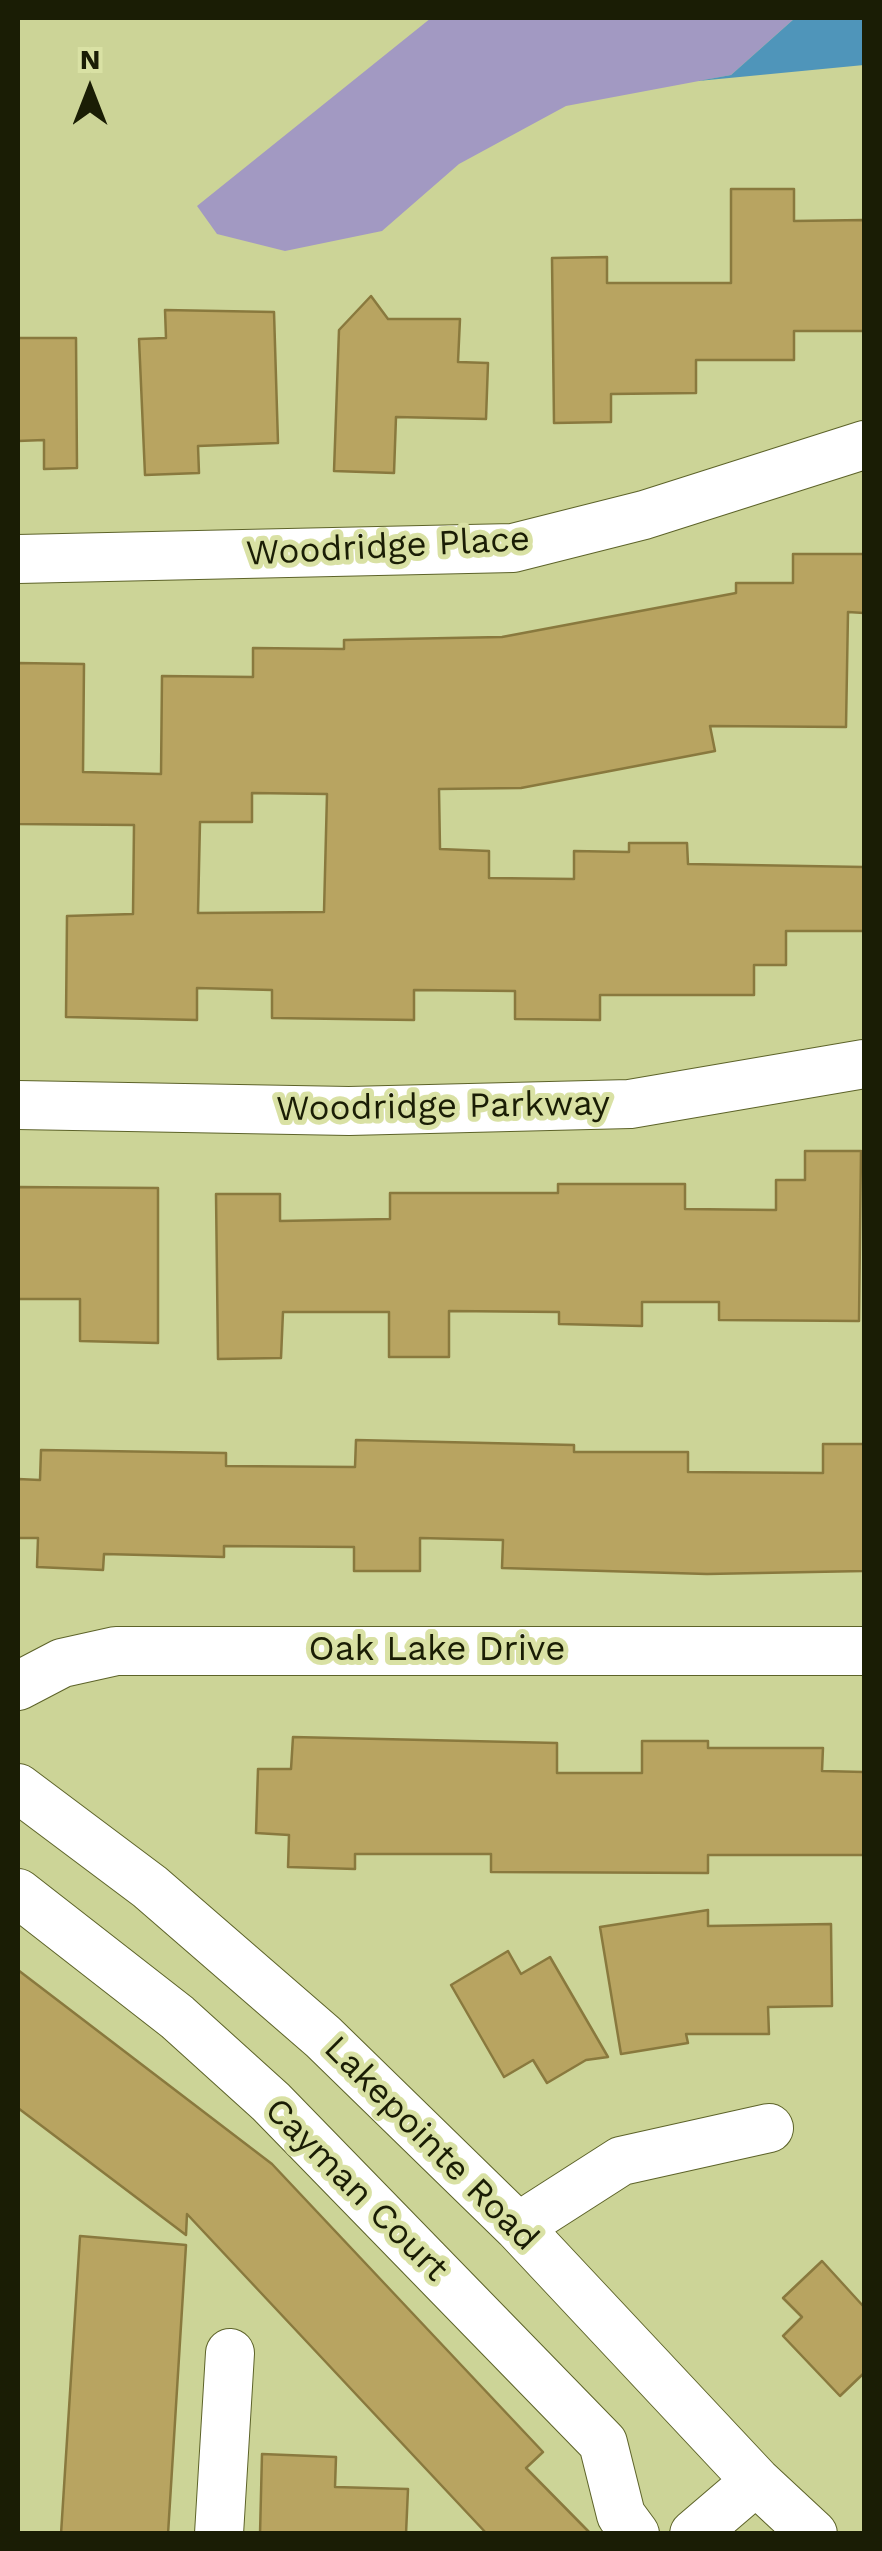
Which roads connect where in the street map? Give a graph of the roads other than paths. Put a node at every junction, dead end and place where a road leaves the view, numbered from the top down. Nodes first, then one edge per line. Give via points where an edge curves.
1 (864, 445) edge
2 (18, 560) edge
3 (864, 1064) edge
4 (18, 1105) edge
5 (864, 1652) edge
6 (18, 1686) edge
7 (18, 1788) edge
8 (18, 1893) edge
9 (770, 2128) dead end
10 (518, 2228) junction
11 (230, 2353) dead end
12 (756, 2480) junction
13 (804, 2531) edge
14 (220, 2534) edge
15 (636, 2534) edge
16 (694, 2534) edge

1 - 2 street, Woodridge Place via 662,510 513,548
3 - 4 street, Woodridge Parkway via 630,1104 349,1111
5 - 6 street, Oak Lake Drive via 116,1650 62,1663
7 - 10 street, Lakepointe Road via 150,1888 323,2037
8 - 15 street, Cayman Court via 177,2017 270,2102 604,2443 621,2515
9 - 10 street via 621,2162
10 - 12 street, Lakepointe Road
11 - 14 street
12 - 13 street, Lakepointe Road
12 - 16 street

